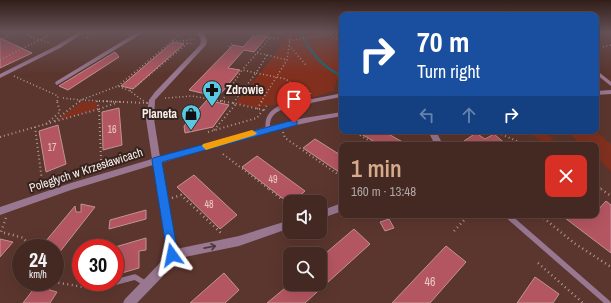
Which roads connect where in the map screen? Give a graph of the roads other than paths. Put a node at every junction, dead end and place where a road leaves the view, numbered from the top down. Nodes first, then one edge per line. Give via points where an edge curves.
1 (59, 46) edge
2 (118, 46) edge
3 (203, 46) edge
4 (599, 74) edge
5 (0, 76) edge
6 (57, 83) dead end
7 (611, 84) edge
8 (610, 92) edge
9 (599, 93) edge
10 (339, 96) edge
11 (339, 115) edge
12 (268, 129) junction
13 (157, 160) junction
14 (339, 209) edge
15 (327, 213) edge
16 (3, 215) edge
17 (510, 218) edge
18 (283, 226) edge
19 (172, 255) junction
20 (124, 280) edge
21 (147, 284) junction
22 (129, 303) edge
23 (608, 303) edge

1 - 5 street
2 - 6 lane
3 - 13 street via 152,100 150,119
4 - 7 lane
8 - 9 street
10 - 12 lane via 279,107 267,123
11 - 12 street, Poległych w Krzesławicach
12 - 13 street, Poległych w Krzesławicach
13 - 16 street, Poległych w Krzesławicach via 60,189
13 - 19 street
14 - 15 street
17 - 23 lane
19 -> 18 street via 238,241
19 - 21 street
20 - 21 lane via 136,277
21 - 22 street

